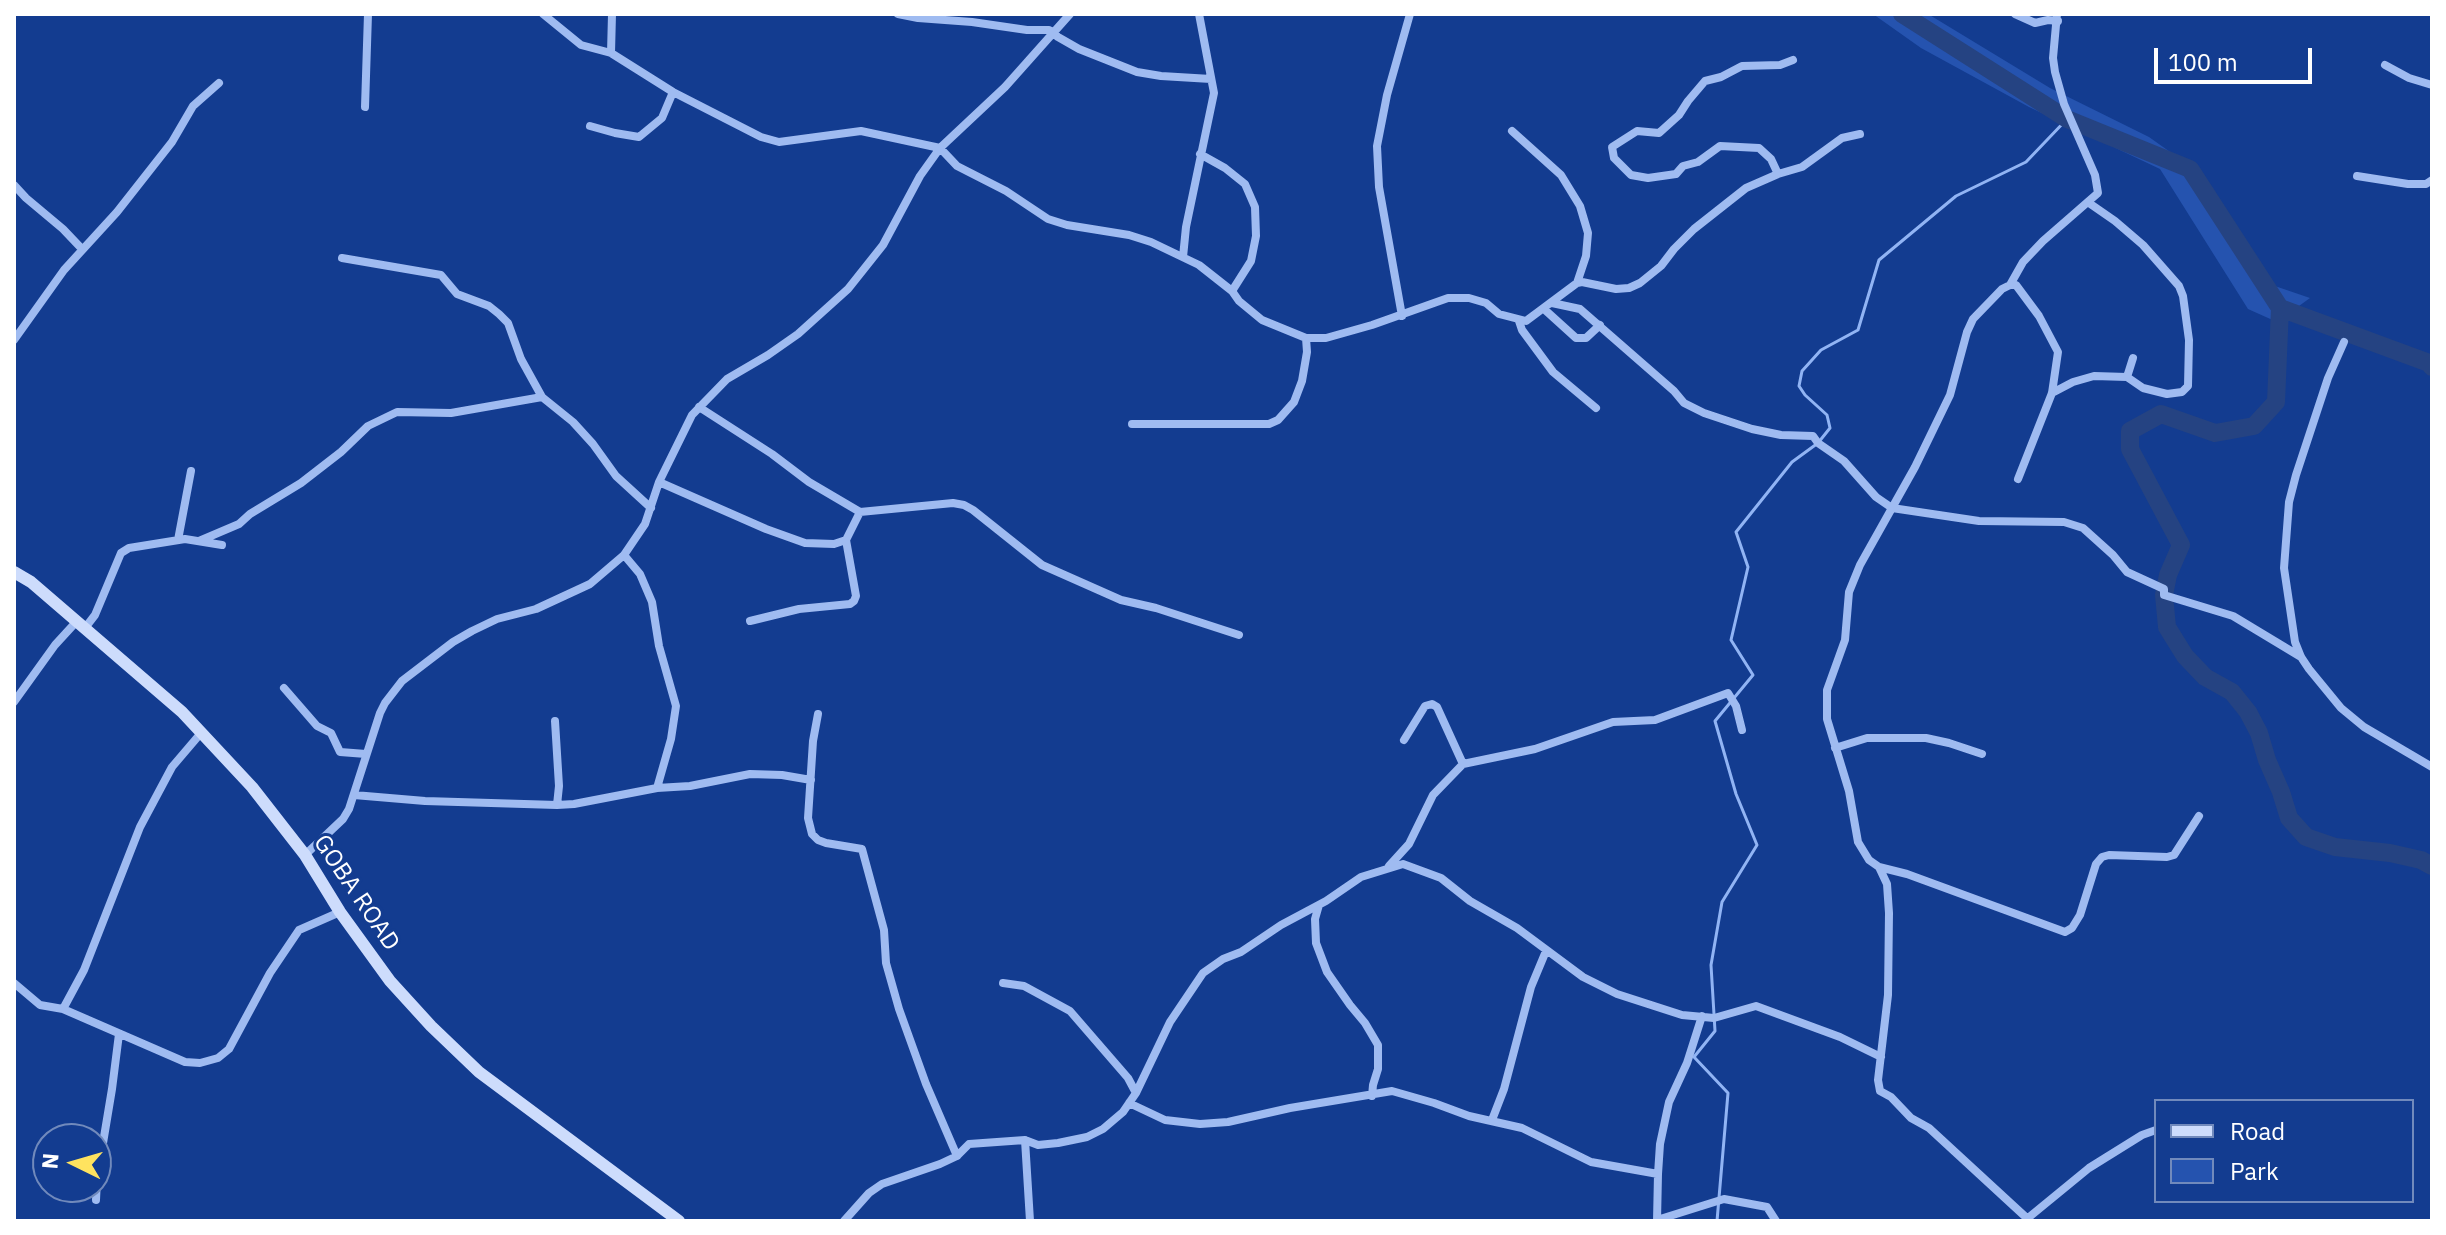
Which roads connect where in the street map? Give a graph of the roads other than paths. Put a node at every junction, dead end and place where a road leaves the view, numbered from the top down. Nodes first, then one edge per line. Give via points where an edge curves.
1 (368, 14) edge
2 (543, 14) edge
3 (612, 14) edge
4 (898, 14) edge
5 (1070, 14) edge
6 (1199, 14) edge
7 (1410, 14) edge
8 (2015, 14) edge
9 (2058, 18) edge
10 (1054, 33) junction
11 (611, 53) junction
12 (1793, 60) dead end
13 (2385, 65) dead end
14 (1211, 79) junction
15 (219, 83) dead end
16 (2432, 85) edge
17 (673, 92) junction
18 (365, 107) dead end
19 (590, 126) dead end
20 (1512, 131) dead end
21 (1860, 134) dead end
22 (940, 148) junction
23 (1200, 154) junction
24 (1778, 174) junction
25 (2357, 176) dead end
26 (2432, 180) edge
27 (14, 185) edge
28 (2089, 203) junction
29 (82, 249) junction
30 (1183, 257) junction
31 (342, 258) dead end
32 (1577, 283) junction
33 (2010, 285) junction
34 (1232, 291) junction
35 (1552, 303) junction
36 (1544, 309) junction
37 (1402, 316) junction
38 (1519, 321) junction
39 (1600, 325) junction
40 (1306, 338) junction
41 (14, 340) edge
42 (2344, 342) dead end
43 (2133, 358) dead end
44 (2127, 377) junction
45 (2052, 393) junction
46 (542, 397) junction
47 (699, 407) junction
48 (1596, 408) dead end
49 (1132, 424) dead end
50 (191, 471) dead end
51 (2018, 479) dead end
52 (659, 482) junction
53 (651, 508) junction
54 (1892, 508) junction
55 (860, 512) junction
56 (178, 540) junction
57 (846, 540) junction
58 (199, 541) junction
59 (222, 545) dead end
60 (624, 555) junction
61 (14, 572) edge
62 (750, 621) dead end
63 (81, 624) junction
64 (1239, 635) dead end
65 (2301, 657) junction
66 (284, 688) dead end
67 (18, 692) edge
68 (14, 702) edge
69 (818, 714) dead end
70 (555, 721) dead end
71 (1742, 730) dead end
72 (201, 733) junction
73 (1404, 740) dead end
74 (1835, 748) junction
75 (366, 754) junction
76 (1982, 754) dead end
77 (1463, 764) junction
78 (2432, 767) edge
79 (811, 780) junction
80 (657, 788) junction
81 (354, 795) junction
82 (557, 805) junction
83 (2199, 816) dead end
84 (305, 855) junction
85 (1388, 867) junction
86 (1879, 867) junction
87 (1319, 905) junction
88 (340, 912) junction
89 (1546, 951) junction
90 (14, 983) edge
91 (1003, 983) dead end
92 (63, 1009) junction
93 (1702, 1016) junction
94 (119, 1034) junction
95 (1881, 1057) junction
96 (1136, 1093) junction
97 (1372, 1096) junction
98 (1129, 1103) junction
99 (1492, 1120) junction
100 (107, 1123) edge
101 (2154, 1131) edge
102 (1025, 1140) junction
103 (957, 1156) junction
104 (1658, 1174) junction
105 (1657, 1220) edge
106 (2029, 1220) edge
107 (679, 1221) edge
108 (844, 1221) edge
109 (1030, 1221) edge
110 (1776, 1221) edge

1 - 18 street
2 - 11 street via 581,45
3 - 11 street
4 - 10 street
5 - 10 street
6 - 14 street
7 - 37 street via 1378,135 1377,161
8 - 9 street via 2035,23
9 - 28 street via 2055,72 2095,175 2098,193
10 - 14 street via 1137,72
10 - 22 street
11 - 17 street
12 - 24 street via 1742,66 1705,81 1659,133 1637,131 1612,147 1614,158 1631,175 1648,178 1676,174 1720,146 1759,148
13 - 16 street
14 - 23 street via 1214,93
15 - 29 street via 193,106 166,150
17 - 19 street via 662,118 639,137
17 - 22 street via 779,142 861,131
20 - 32 street via 1561,175 1580,206 1588,233
21 - 24 street via 1842,138 1802,167
22 - 30 street via 957,166 1048,219 1129,235
22 - 47 street via 883,245 848,289 798,334 727,379
23 - 30 street
23 - 34 street via 1245,184 1255,207 1251,261
24 - 32 street via 1746,188 1711,215 1640,283 1616,289
25 - 26 street via 2408,184
27 - 29 street
28 - 33 street via 2043,241
28 - 44 street via 2143,245 2183,296 2188,386 2167,394
29 - 41 street
30 - 34 street
31 - 46 street via 441,275 457,294 489,306 508,323
32 - 35 street
33 - 45 street via 2023,291 2056,345
33 - 54 street via 1973,319 1950,395
34 - 40 street via 1262,320
35 - 36 street
35 - 39 street via 1575,307
36 - 38 street
36 - 39 street via 1576,338 1586,338
37 - 38 street via 1440,300 1469,298
37 - 40 street via 1326,338
38 - 48 street via 1553,372
39 - 54 street via 1684,403 1752,429 1813,436
40 - 49 street via 1302,381 1294,402 1278,420 1254,425
42 - 65 street via 2287,515 2284,568
43 - 44 street
44 - 45 street via 2094,376
45 - 51 street
46 - 53 street via 573,422 616,476
46 - 58 street via 451,413 397,412 368,426 301,483 239,524
47 - 52 street
47 - 55 street
50 - 56 street
52 - 53 street
52 - 57 street via 805,543
53 - 60 street
54 - 65 street via 2083,528 2127,572 2164,589 2164,595 2233,616
54 - 74 street via 1849,592 1845,640 1827,690
55 - 57 street
55 - 64 street via 964,505 1042,565 1121,600
56 - 58 street
56 - 63 street via 121,553 95,615
57 - 62 street via 854,601
58 - 59 street
60 - 75 street via 590,584 486,624 421,665 385,703
60 - 80 street via 640,574 652,602 676,706
61 - 63 main road, GOBA ROAD
63 - 67 street via 55,645
63 - 72 main road, GOBA ROAD
65 - 78 street via 2341,708
66 - 75 street via 317,726 331,733 340,752
67 - 68 street
69 - 79 street
70 - 82 street
71 - 77 street via 1728,693 1655,720 1613,722 1535,749
72 - 84 main road, GOBA ROAD
72 - 92 street via 172,767 140,827 84,970
73 - 77 street via 1425,706 1432,704
74 - 76 street via 1867,738 1898,737 1940,741
74 - 86 street via 1858,842
75 - 81 street
77 - 85 street via 1433,795 1409,844
79 - 80 street via 750,774
79 - 103 street via 812,834 826,843 862,849 899,1009
80 - 82 street
81 - 82 street
81 - 84 street via 343,819
83 - 86 street via 2174,855 2102,857 2080,915 2065,932
84 - 88 main road, GOBA ROAD
85 - 87 street via 1361,877
85 - 89 street via 1403,864 1441,878
86 - 95 street via 1887,884 1889,913
87 - 96 street via 1203,973 1170,1022
87 - 97 street via 1316,943 1327,972 1378,1045
88 - 94 street via 299,930 229,1049 218,1058 185,1062
88 - 107 main road, GOBA ROAD via 390,981 479,1072
89 - 93 street via 1617,994 1682,1015
89 - 99 street
90 - 92 street via 40,1005
91 - 96 street via 1024,986 1070,1011
92 - 94 street
93 - 95 street via 1714,1018 1756,1006
93 - 104 street via 1669,1102
94 - 100 street
95 - 106 street via 1880,1091 1929,1128
96 - 98 street
97 - 98 street via 1200,1124 1165,1120
97 - 99 street via 1392,1091
98 - 102 street via 1087,1137 1038,1145
99 - 104 street via 1522,1128 1591,1162
101 - 106 street via 2089,1168
102 - 103 street via 969,1144
102 - 109 street
103 - 108 street via 882,1184
104 - 105 street
105 - 110 street via 1724,1199 1767,1207

